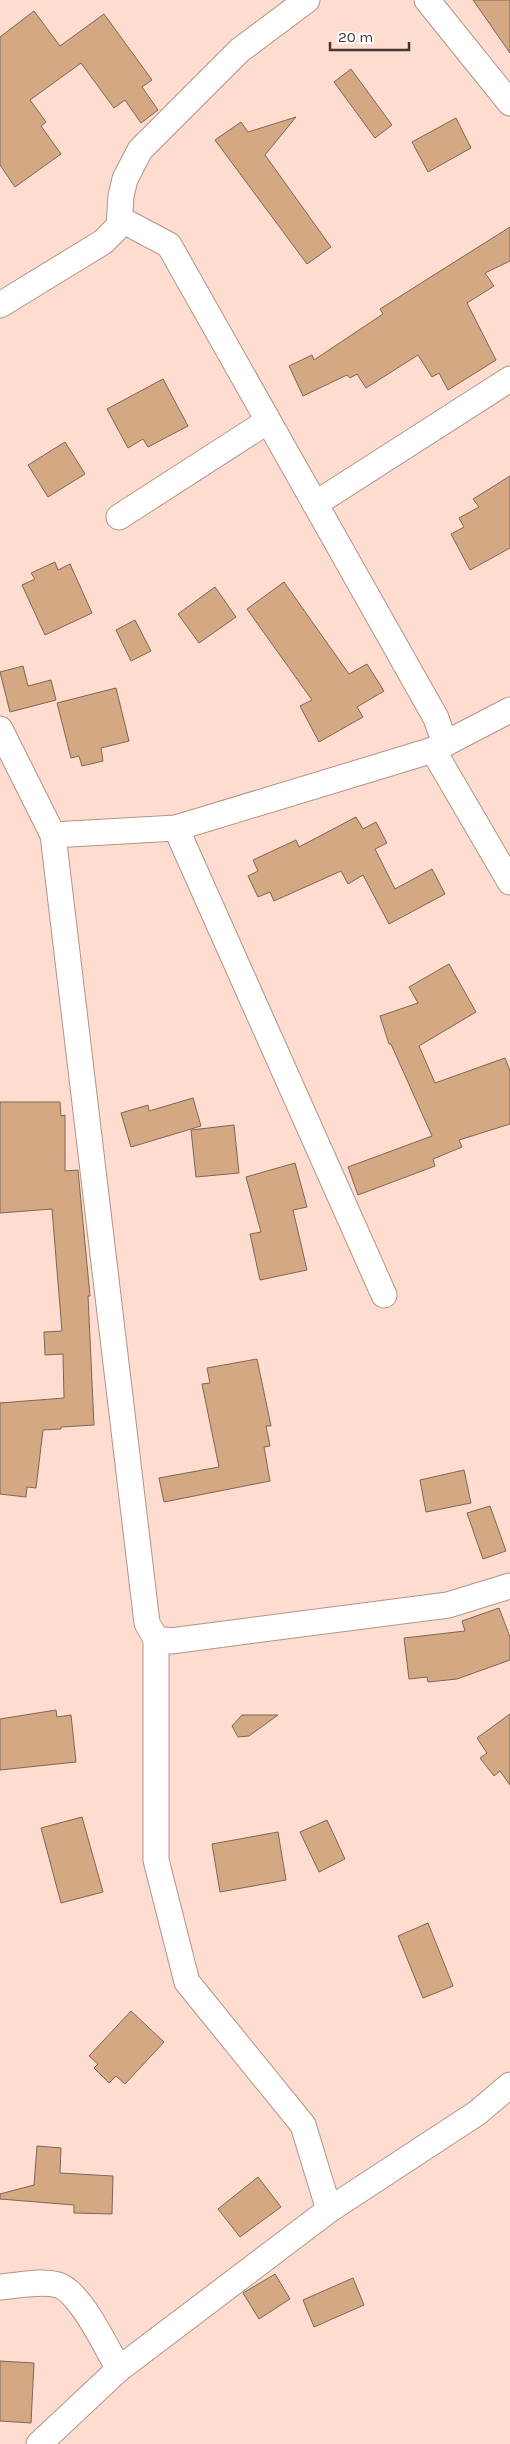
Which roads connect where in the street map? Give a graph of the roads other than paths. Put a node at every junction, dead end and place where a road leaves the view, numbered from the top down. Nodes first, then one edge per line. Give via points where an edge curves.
1 (307, 0) edge
2 (427, 0) edge
3 (510, 103) edge
4 (120, 218) junction
5 (0, 305) edge
6 (510, 379) edge
7 (268, 421) junction
8 (315, 504) junction
9 (119, 517) dead end
10 (510, 710) edge
11 (0, 729) edge
12 (439, 747) junction
13 (176, 828) junction
14 (54, 835) junction
15 (510, 882) edge
16 (384, 1295) dead end
17 (510, 1586) edge
18 (156, 1639) junction
19 (510, 2085) edge
20 (329, 2210) junction
21 (0, 2287) edge
22 (119, 2369) junction
23 (39, 2444) edge

1 - 4 street via 240,50 140,150 125,179
2 - 3 street
4 - 5 street via 119,226 103,242
4 - 7 street via 168,245
6 - 8 street
7 - 8 street
7 - 9 street
8 - 12 street via 436,718
10 - 12 street
11 - 14 street
12 - 13 street
12 - 15 street
13 - 14 street
13 - 16 street
14 - 18 street via 146,1613
17 - 18 street via 448,1606 171,1641
18 - 20 street via 156,1860 187,1982 303,2125
19 - 20 street via 477,2113
20 - 22 street
21 - 22 street via 51,2284 59,2285 75,2296
22 - 23 street

